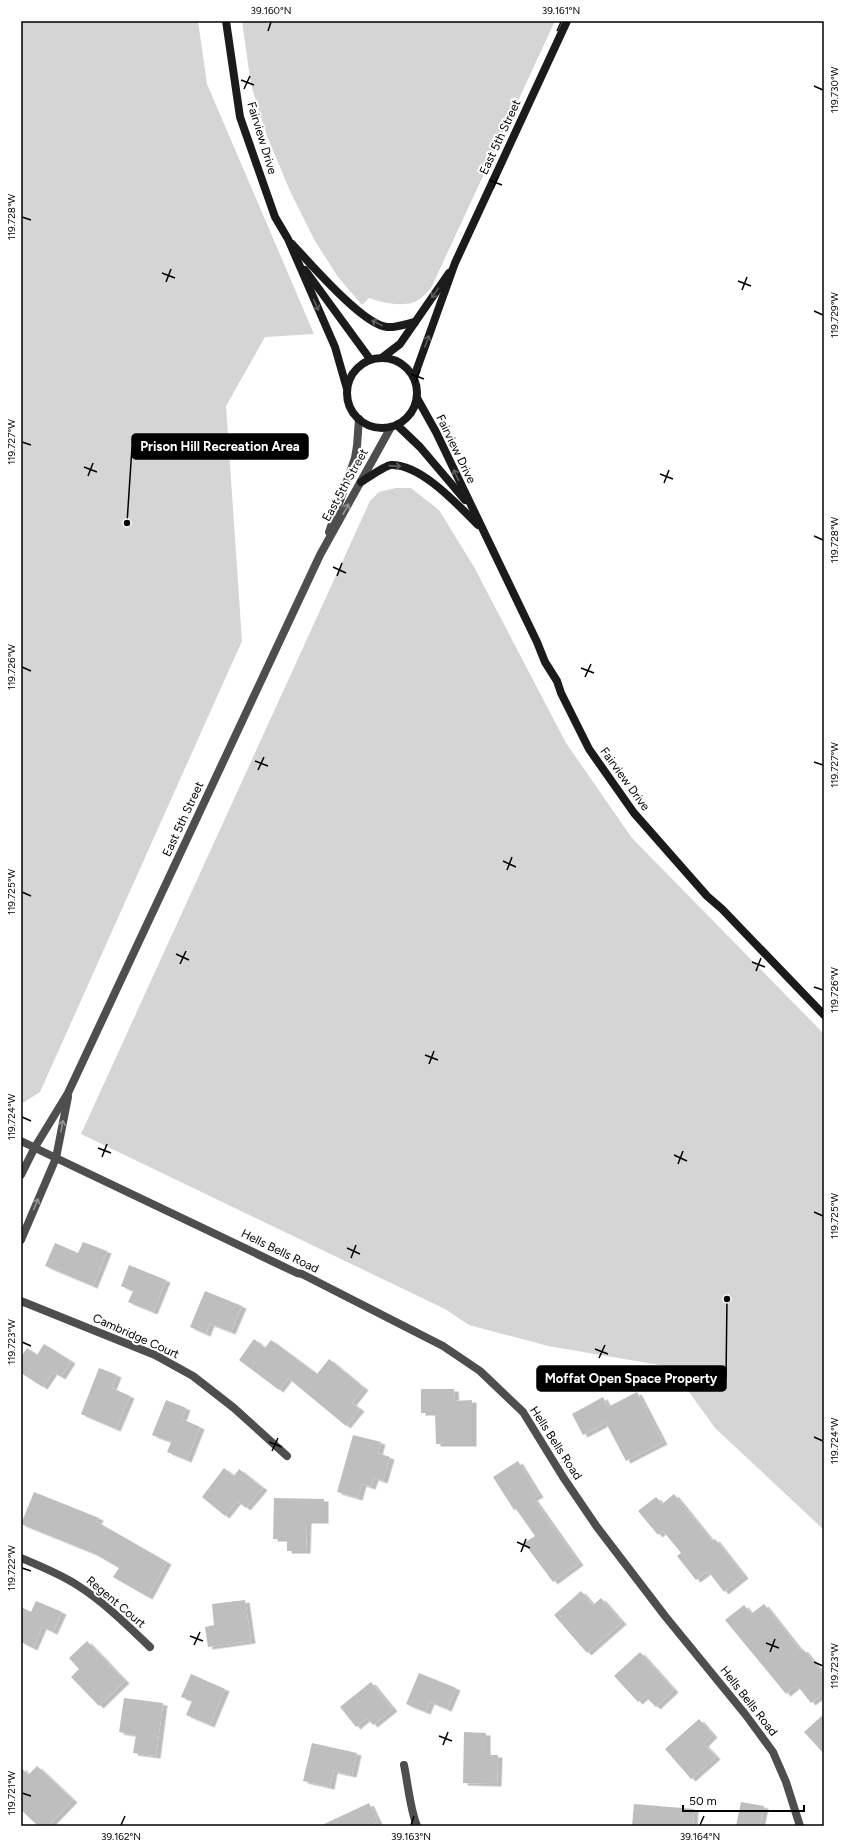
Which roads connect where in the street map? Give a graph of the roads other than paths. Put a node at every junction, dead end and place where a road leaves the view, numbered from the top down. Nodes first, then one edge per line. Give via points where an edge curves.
1 (226, 21) edge
2 (567, 21) edge
3 (288, 240) junction
4 (295, 256) junction
5 (455, 264) junction
6 (415, 322) junction
7 (383, 357) junction
8 (370, 359) junction
9 (414, 378) junction
10 (347, 389) junction
11 (417, 398) junction
12 (359, 419) junction
13 (394, 426) junction
14 (361, 482) junction
15 (473, 510) junction
16 (482, 530) junction
17 (320, 555) junction
18 (824, 1015) edge
19 (68, 1093) junction
20 (21, 1141) edge
21 (35, 1147) junction
22 (56, 1158) junction
23 (21, 1175) edge
24 (21, 1240) edge
25 (21, 1301) edge
26 (287, 1456) dead end
27 (21, 1558) edge
28 (150, 1647) dead end
29 (404, 1765) dead end
30 (417, 1826) edge
31 (800, 1826) edge

1 - 3 main road, Fairview Drive via 240,117 275,217
2 - 5 main road, East 5th Street
3 - 4 main road, Fairview Drive
6 -> 3 main road via 386,327 366,317 332,287
4 - 8 main road, Fairview Drive
4 -> 10 main road, Fairview Drive via 335,347
5 -> 6 main road, East 5th Street
9 -> 5 main road, East 5th Street
6 - 7 main road, East 5th Street via 400,344
7 - 8 main road
7 - 9 main road via 401,362
8 - 10 main road via 354,371
9 - 11 main road
10 - 12 main road via 350,409
11 - 13 main road via 412,411
15 -> 11 main road, Fairview Drive
12 - 13 main road via 377,428
12 - 17 street, East 5th Street via 355,458
13 - 14 street, East 5th Street
13 - 15 main road, Fairview Drive via 420,447
14 -> 16 main road via 389,465 407,467 440,488
17 -> 14 street, East 5th Street
15 - 16 main road, Fairview Drive
16 - 18 main road, Fairview Drive via 545,662 557,681 589,749 602,769 634,813 707,896
17 - 19 street, East 5th Street
19 - 21 street, East 5th Street
22 -> 19 street, East 5th Street
20 - 21 street, Hells Bells Road
21 - 22 street, Hells Bells Road
21 - 23 street, East 5th Street
24 -> 22 street, East 5th Street
22 - 31 street, Hells Bells Road via 302,1274 443,1346 480,1371 523,1412 597,1527 773,1752
25 - 26 street, Cambridge Court via 155,1355 193,1376 234,1408
27 - 28 street, Regent Court via 76,1584 104,1604
29 - 30 street via 412,1815

